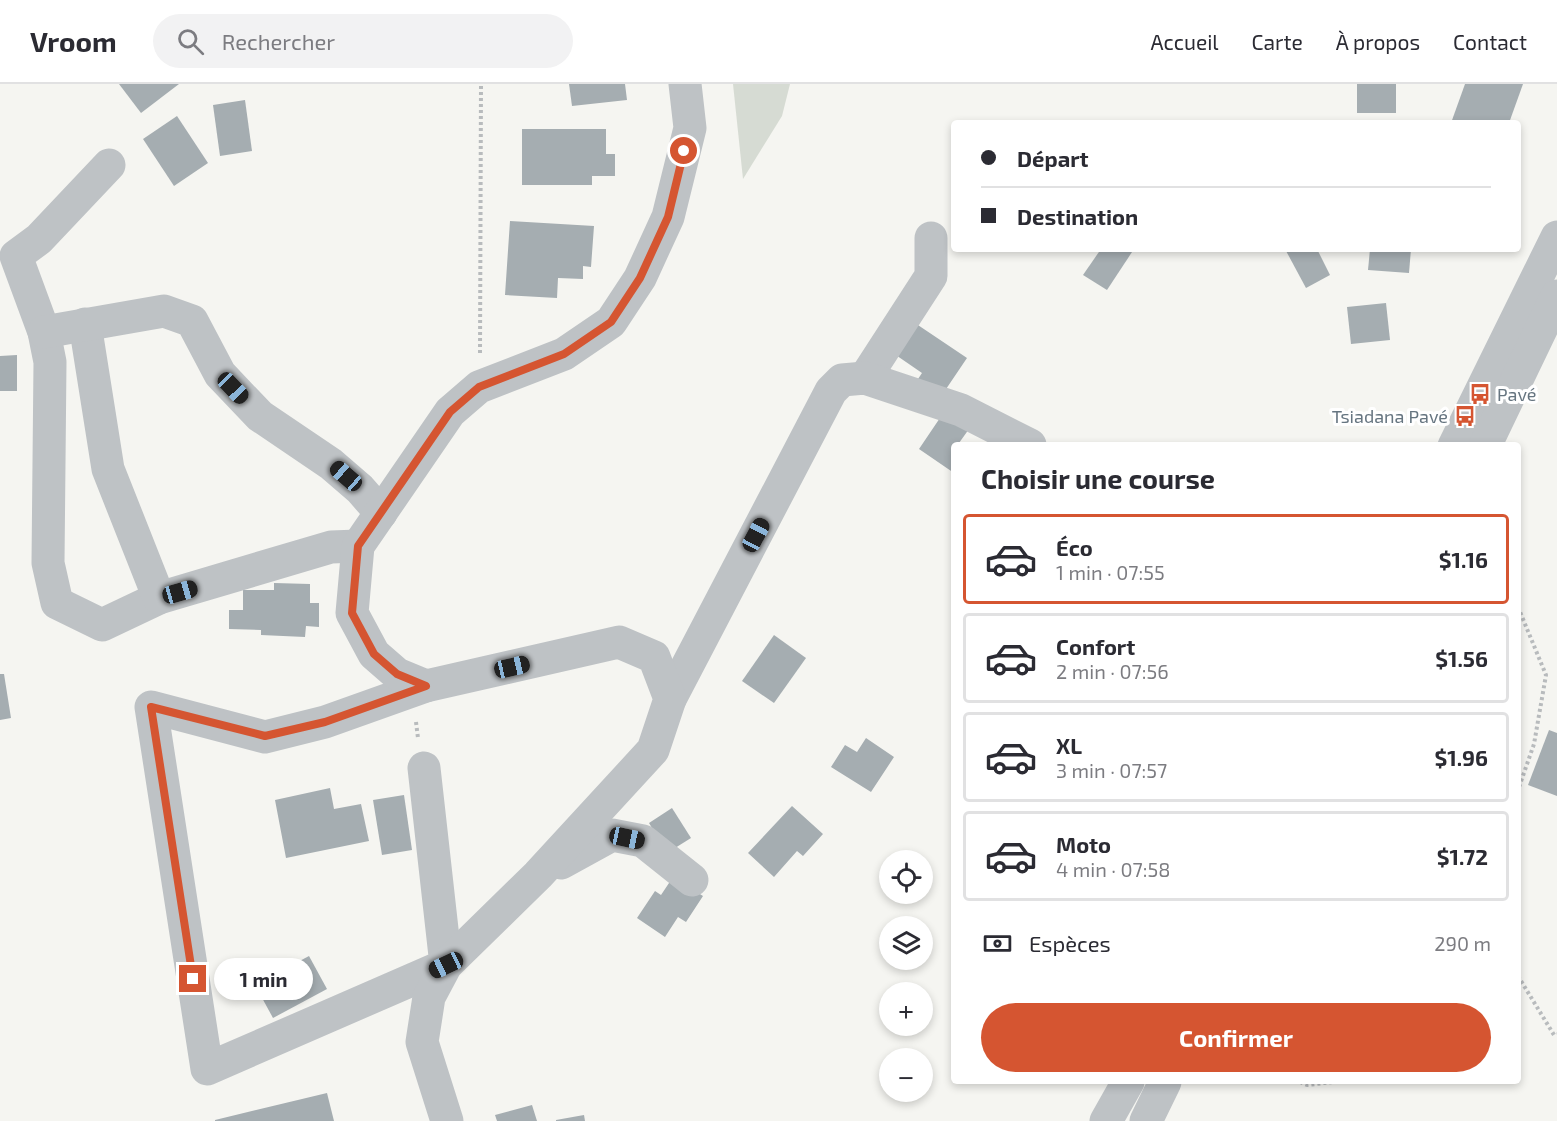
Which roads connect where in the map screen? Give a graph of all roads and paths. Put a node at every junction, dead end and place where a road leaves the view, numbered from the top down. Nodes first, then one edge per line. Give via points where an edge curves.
1 (481, 84) edge
2 (685, 84) edge
3 (109, 165) dead end
4 (1557, 237) edge
5 (931, 238) dead end
6 (1557, 296) edge
7 (85, 324) junction
8 (44, 332) junction
9 (865, 378) junction
10 (479, 387) junction
11 (1024, 442) edge
12 (1456, 442) edge
13 (1487, 442) edge
14 (381, 513) junction
15 (358, 546) junction
16 (159, 598) junction
17 (1521, 614) edge
18 (426, 686) junction
19 (670, 699) junction
20 (416, 720) dead end
21 (421, 754) joint
22 (1521, 781) edge
23 (538, 875) junction
24 (692, 880) dead end
25 (446, 965) junction
26 (1521, 981) edge
27 (1557, 1034) edge
28 (1127, 1084) edge
29 (1164, 1084) edge
30 (447, 1121) edge
31 (1106, 1121) edge
32 (1146, 1121) edge

1 - 10 path
2 - 10 street via 690,128 668,217 640,278 611,322 564,354
3 - 8 street via 39,239 16,256
4 - 12 street
5 - 9 street via 931,276
6 - 13 street
7 - 8 street
7 - 14 street via 164,311 192,321 220,374 260,416 332,464
7 - 16 street via 108,469
8 - 16 street via 50,362 48,563 57,603 102,625
9 - 11 street via 961,410
9 - 19 street via 842,380 831,391
10 - 14 street via 450,412
14 - 15 street
15 - 16 street via 331,547
15 - 18 street via 352,613 374,654 397,674
17 - 22 path via 1546,675 1534,744
18 - 19 street via 619,642 654,657
18 - 25 street via 325,722 265,736 151,707 207,1070
19 - 23 street via 653,750
20 - 21 path
21 - 25 street
23 - 24 street via 612,835 643,841
23 - 25 street
25 - 30 street via 429,997 422,1042
26 - 27 path via 1554,1035
28 - 31 street
29 - 32 street

